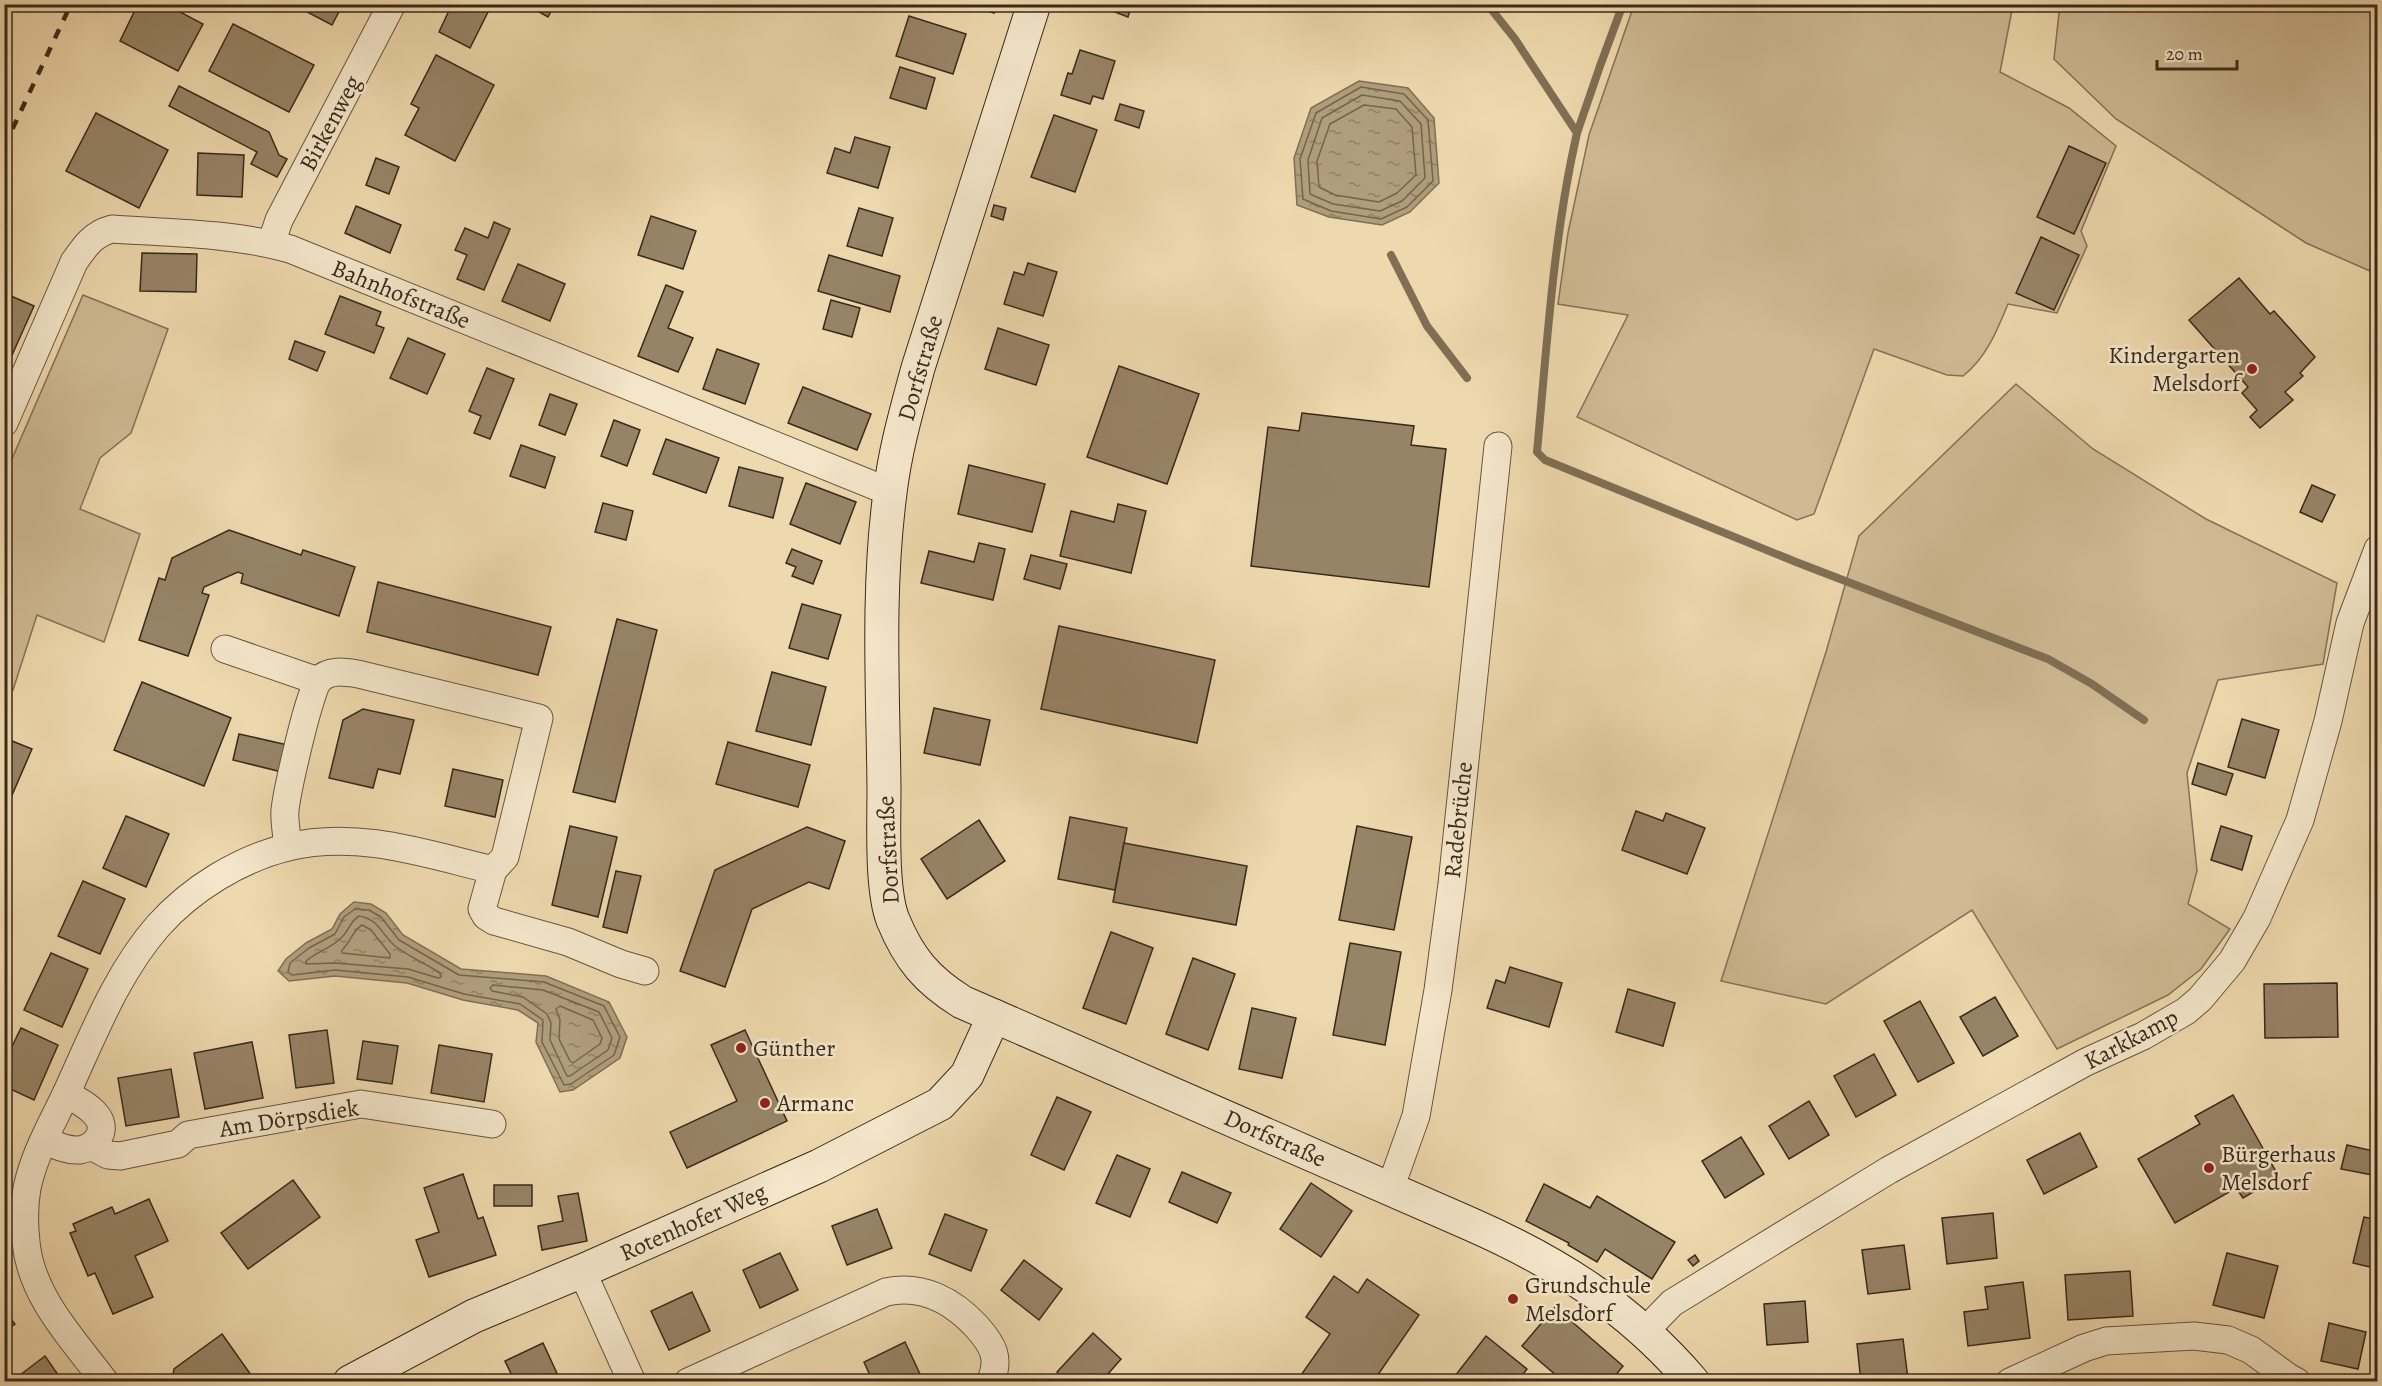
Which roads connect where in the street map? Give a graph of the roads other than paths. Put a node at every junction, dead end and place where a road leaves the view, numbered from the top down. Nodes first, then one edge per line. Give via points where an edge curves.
1 (392, 4) edge
2 (1034, 4) edge
3 (271, 244) junction
4 (4, 423) edge
5 (1498, 446) dead end
6 (890, 492) junction
7 (2378, 549) edge
8 (225, 649) dead end
9 (318, 681) junction
10 (288, 847) junction
11 (493, 870) junction
12 (645, 971) dead end
13 (994, 1016) junction
14 (66, 1094) junction
15 (492, 1124) dead end
16 (44, 1140) junction
17 (91, 1146) junction
18 (1390, 1189) junction
19 (582, 1271) junction
20 (1645, 1332) junction
21 (2291, 1380) edge
22 (105, 1382) edge
23 (350, 1382) edge
24 (632, 1382) edge
25 (688, 1382) edge
26 (990, 1382) edge
27 (1693, 1382) edge
28 (2010, 1382) edge

1 - 3 street, Birkenweg via 279,220
2 - 6 street, Dorfstraße via 918,368
3 - 4 street, Bahnhofstraße via 206,235 101,231 88,241 74,262
3 - 6 street, Bahnhofstraße
5 - 18 street, Radebrüche via 1438,990 1416,1116
6 - 13 street, Dorfstraße via 881,639 885,844 892,919 919,967 931,979 962,1002
7 - 20 street, Karkkamp via 2350,623 2326,732 2300,820 2257,918 2232,961 2200,999 2143,1036 2086,1062 1889,1170 1672,1303
8 - 9 street
9 - 10 street via 287,795
9 - 11 street via 329,673 358,674 539,718 505,857
10 - 11 street via 317,842 378,843
10 - 14 street via 229,870 201,888 159,925 119,984
11 - 12 street via 482,909 486,916
13 - 18 street, Dorfstraße
13 - 19 street, Rotenhofer Weg via 967,1075 940,1104 819,1166
14 - 16 street
14 - 17 street via 98,1116 99,1138
15 - 17 street, Am Dörpsdiek via 361,1104 188,1135 178,1144 120,1155 108,1155
16 - 17 street, Am Dörpsdiek via 66,1149
16 - 22 street via 26,1202 26,1244 32,1269 46,1303
18 - 20 street, Dorfstraße via 1484,1230 1581,1281
19 - 23 street, Rotenhofer Weg via 474,1316
19 - 24 street
20 - 27 street, Dorfstraße
21 - 28 street via 2251,1350 2228,1340 2194,1336 2106,1341
25 - 26 street via 897,1290 934,1296 966,1316 992,1346 996,1357

